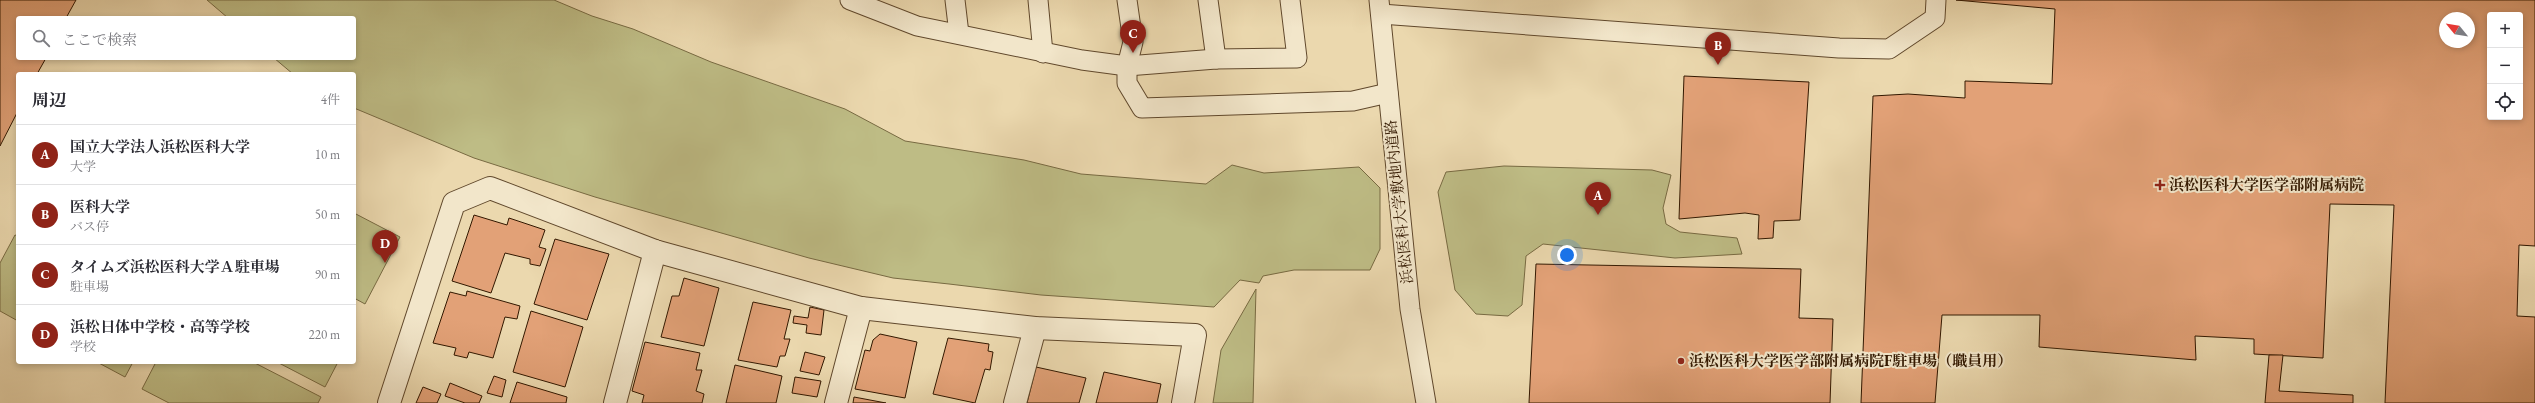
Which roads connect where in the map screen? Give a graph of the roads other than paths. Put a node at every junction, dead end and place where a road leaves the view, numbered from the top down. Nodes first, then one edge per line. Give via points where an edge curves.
1 (850, 0) edge
2 (955, 0) edge
3 (1038, 0) edge
4 (1128, 0) edge
5 (1208, 0) edge
6 (1290, 0) edge
7 (1936, 0) edge
8 (867, 4) edge
9 (1380, 7) edge
10 (959, 34) junction
11 (1043, 53) junction
12 (1216, 59) junction
13 (1127, 66) junction
14 (1388, 93) junction
15 (655, 251) junction
16 (861, 308) junction
17 (1035, 328) junction
18 (389, 403) edge
19 (615, 403) edge
20 (836, 403) edge
21 (1015, 403) edge
22 (1183, 403) edge
23 (1426, 403) edge

1 - 8 lane
2 - 10 lane
3 - 11 lane
4 - 13 lane via 1133,42
5 - 12 lane
6 - 12 lane via 1297,58
7 - 9 lane via 1936,18 1890,49 1831,47
8 - 10 lane via 916,26
9 - 14 lane, 浜松医科大学敷地内道路
10 - 11 lane
11 - 13 lane
12 - 13 lane
13 - 14 lane via 1127,83 1142,108 1353,101
14 - 23 lane, 浜松医科大学敷地内道路 via 1410,309
15 - 16 street
15 - 18 street via 490,188 454,203
15 - 19 street
16 - 17 street
16 - 20 street
17 - 21 street
17 - 22 street via 1195,335

